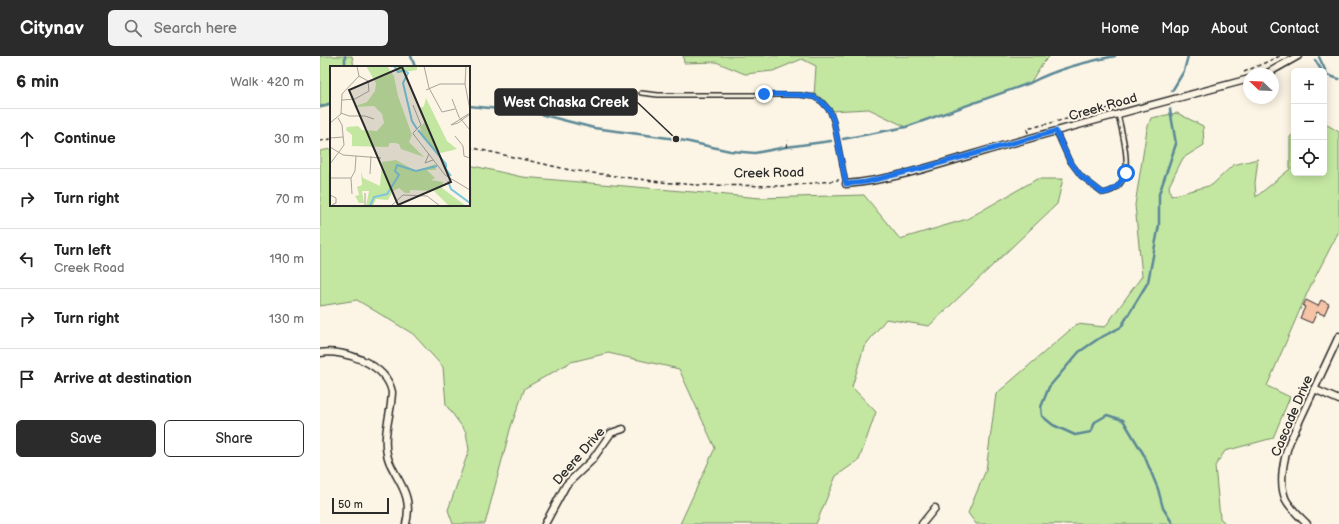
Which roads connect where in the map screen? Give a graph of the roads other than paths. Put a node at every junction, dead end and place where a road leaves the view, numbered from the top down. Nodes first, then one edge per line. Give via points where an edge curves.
1 (1298, 56) edge
2 (1277, 68) edge
3 (1243, 81) edge
4 (641, 94) dead end
5 (1118, 114) junction
6 (1056, 131) junction
7 (846, 184) joint
8 (1339, 336) edge
9 (320, 353) edge
10 (1314, 389) junction
11 (1339, 400) edge
12 (623, 429) dead end
13 (935, 508) dead end
14 (406, 524) edge
15 (545, 524) edge
16 (922, 524) edge
17 (1307, 524) edge

1 - 2 street
3 - 5 street, Creek Road
4 - 7 lane via 814,97 830,111
5 - 6 street, Creek Road
5 - 6 lane via 1126,158 1126,173 1112,192 1103,193 1081,176 1069,160
6 - 7 street, Creek Road via 910,172
8 - 10 street, Cascade Drive
9 - 14 street via 345,354 361,359 376,368 387,381 392,393 386,444 389,462 406,496 409,512
10 - 11 street
10 - 17 street, Cascade Drive via 1285,454 1282,469 1286,499
12 - 15 street, Deere Drive via 611,433 592,460 566,485
13 - 16 street

